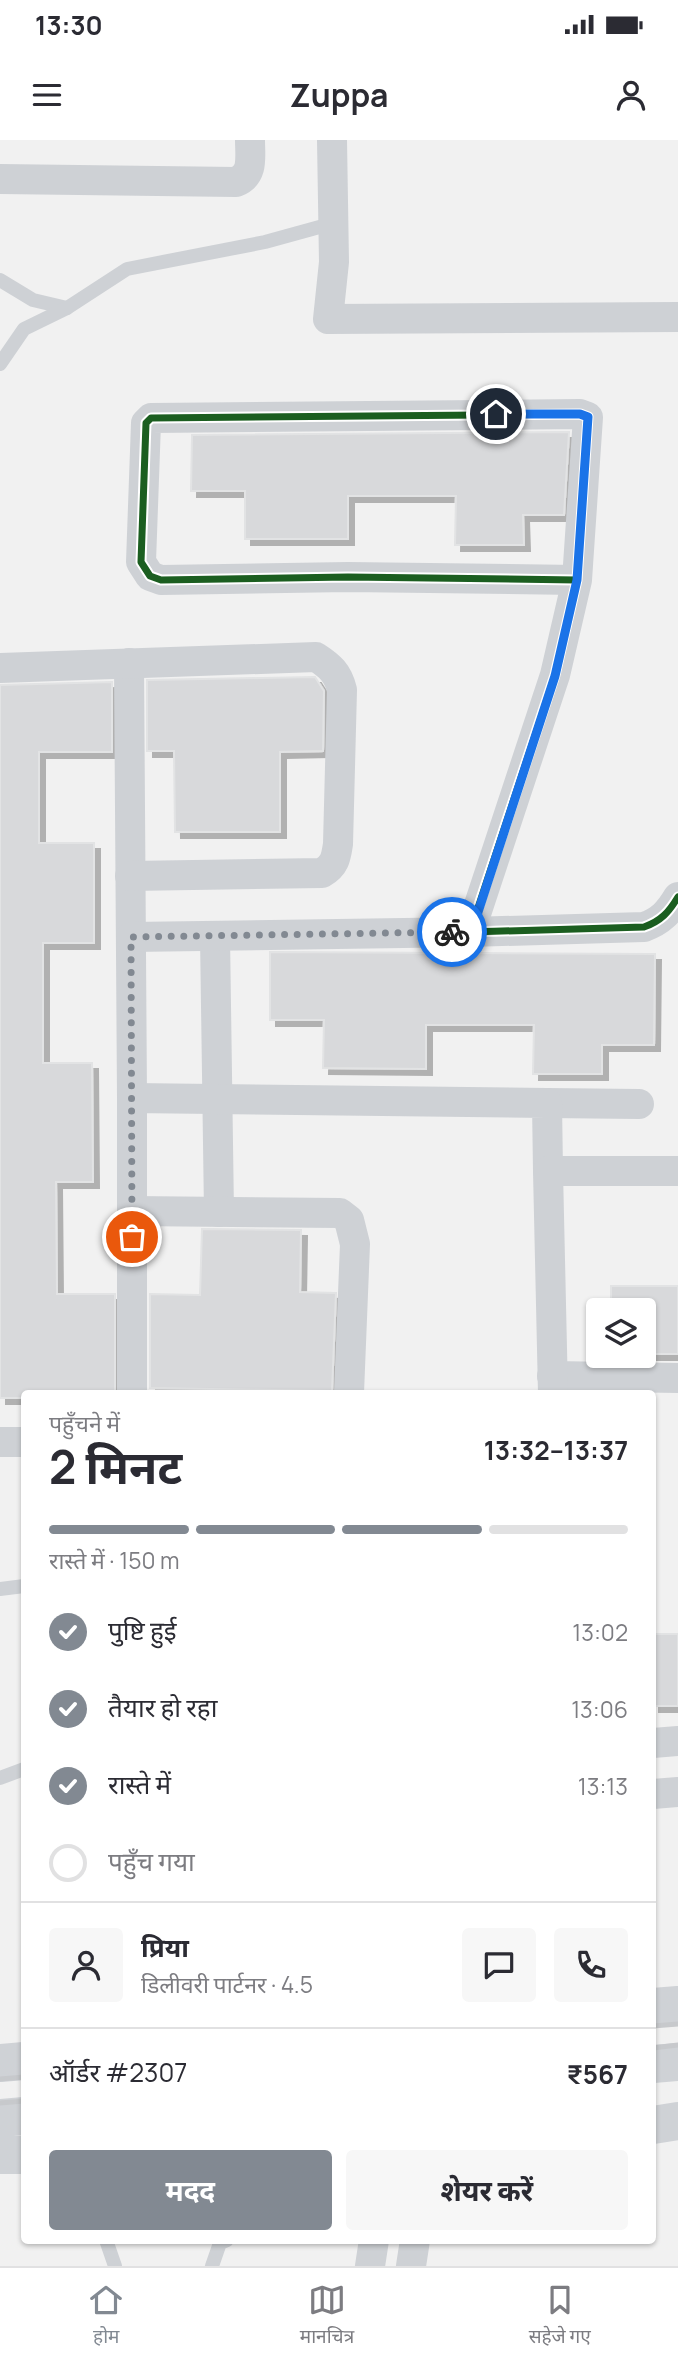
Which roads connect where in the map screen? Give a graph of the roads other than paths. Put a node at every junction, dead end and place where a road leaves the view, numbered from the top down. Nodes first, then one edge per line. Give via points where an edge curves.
1 (250, 140) edge
2 (332, 140) edge
3 (0, 178) edge
4 (334, 223) junction
5 (0, 280) edge
6 (67, 308) junction
7 (678, 317) edge
8 (0, 364) edge
9 (577, 580) junction
10 (129, 663) junction
11 (0, 668) edge
12 (130, 876) junction
13 (678, 897) edge
14 (470, 932) junction
15 (215, 936) junction
16 (131, 937) junction
17 (132, 1098) junction
18 (217, 1099) junction
19 (547, 1103) junction
20 (639, 1104) dead end
21 (548, 1171) junction
22 (678, 1171) edge
23 (132, 1211) junction
24 (219, 1212) junction
25 (678, 1378) edge
26 (553, 1385) edge
27 (132, 1390) edge
28 (349, 1390) edge
29 (0, 1442) edge
30 (21, 1442) edge
31 (21, 1586) edge
32 (0, 1589) edge
33 (678, 1741) edge
34 (656, 1743) edge
35 (21, 1770) edge
36 (0, 1778) edge
37 (678, 1792) edge
38 (656, 1794) edge
39 (678, 2005) edge
40 (656, 2007) edge
41 (21, 2061) edge
42 (678, 2062) edge
43 (0, 2063) edge
44 (656, 2064) edge
45 (21, 2116) edge
46 (0, 2118) edge
47 (678, 2121) edge
48 (656, 2125) edge
49 (107, 2244) edge
50 (220, 2244) edge
51 (373, 2244) edge
52 (414, 2244) edge
53 (115, 2266) edge
54 (212, 2266) edge
55 (370, 2266) edge
56 (411, 2266) edge

1 - 3 street via 250,172 236,182
2 - 4 street
4 - 6 lane via 265,242 127,269
4 - 7 street via 328,319
5 - 6 lane via 33,300
6 - 8 lane via 24,329
9 - 9 street via 589,422 585,415 247,416 151,418 146,423 141,562 150,576 162,580
9 - 14 street via 555,676
10 - 11 street
10 - 12 street
10 - 12 street via 316,657 328,664 342,690 338,844 330,868 322,873
12 - 16 street
13 - 14 street via 667,914 644,927
14 - 15 street
15 - 16 street
15 - 18 street
16 - 17 street
17 - 18 street
17 - 23 street
18 - 19 street
18 - 24 street
19 - 20 street
19 - 21 street
21 - 22 street
21 - 26 street
23 - 24 street
23 - 27 street
24 - 28 street via 340,1213 349,1220 355,1244
25 - 26 street
29 - 30 street
31 - 32 lane
33 - 34 street
35 - 36 lane
37 - 38 street
39 - 40 main road
41 - 43 main road
42 - 44 main road
45 - 46 main road
47 - 48 main road
49 - 53 lane
50 - 54 lane
51 - 55 street
52 - 56 street

